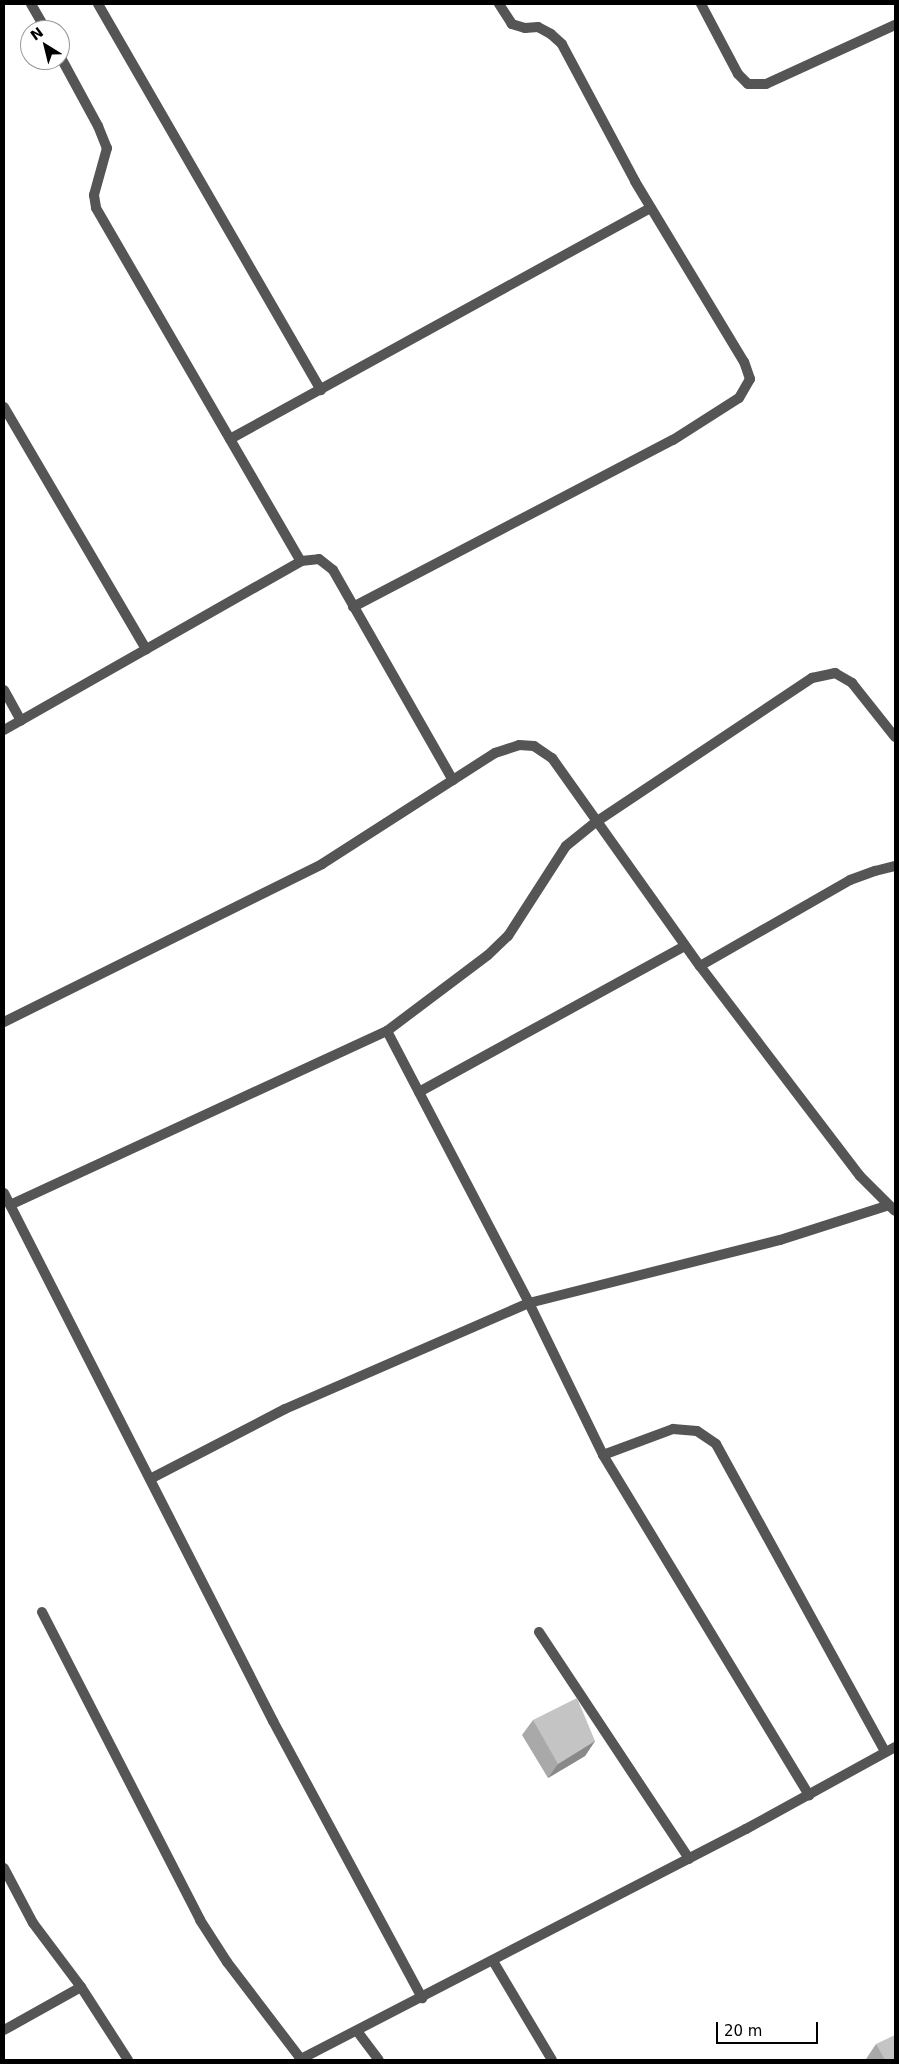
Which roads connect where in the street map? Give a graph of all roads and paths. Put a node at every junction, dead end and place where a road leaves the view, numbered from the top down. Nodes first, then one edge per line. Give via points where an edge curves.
1 (32, 4) edge
2 (98, 4) edge
3 (499, 4) edge
4 (701, 4) edge
5 (41, 20) edge
6 (895, 25) edge
7 (68, 70) edge
8 (651, 208) junction
9 (321, 390) junction
10 (4, 406) edge
11 (230, 439) junction
12 (300, 561) junction
13 (353, 607) junction
14 (146, 650) junction
15 (4, 690) edge
16 (21, 721) junction
17 (4, 730) edge
18 (895, 737) edge
19 (453, 780) junction
20 (596, 822) junction
21 (895, 866) edge
22 (685, 946) junction
23 (700, 966) junction
24 (4, 1022) edge
25 (387, 1031) junction
26 (419, 1092) junction
27 (4, 1192) edge
28 (10, 1205) junction
29 (892, 1208) edge
30 (529, 1303) junction
31 (604, 1456) junction
32 (150, 1478) junction
33 (42, 1612) dead end
34 (539, 1632) dead end
35 (895, 1747) edge
36 (886, 1752) junction
37 (809, 1795) junction
38 (689, 1859) junction
39 (4, 1868) edge
40 (493, 1961) junction
41 (81, 1987) junction
42 (422, 1998) junction
43 (4, 2030) edge
44 (357, 2031) junction
45 (128, 2060) edge
46 (300, 2060) edge
47 (379, 2060) edge
48 (552, 2060) edge

1 - 5 street
2 - 9 street
3 - 8 street via 512,24 538,27 562,44
4 - 6 street via 738,74 748,84 766,84
7 - 11 street via 98,126 106,148 94,195 96,208
8 - 9 street
8 - 13 street via 744,362 750,379 739,398 673,440
9 - 11 street
10 - 14 street
11 - 12 street
12 - 13 street via 319,559 333,570
12 - 14 street
13 - 19 street
14 - 16 street
15 - 16 street
16 - 17 street
18 - 20 street via 852,683 834,673 812,678
19 - 20 street via 495,753 519,745 534,746 552,758
19 - 24 street via 322,864
20 - 22 street
20 - 25 street via 566,846 508,936 488,955
21 - 23 street via 850,880
22 - 23 street
22 - 26 street
23 - 29 street via 860,1176
25 - 26 street
25 - 28 street
26 - 30 street
27 - 28 street
28 - 32 street
29 - 30 street via 780,1240
30 - 31 street
30 - 32 street via 285,1409
31 - 36 street via 673,1429 697,1431 716,1444
31 - 37 street
32 - 42 street via 274,1721
33 - 46 street via 200,1920
34 - 38 street
35 - 36 street
36 - 37 street
37 - 38 street
38 - 40 street
39 - 41 street via 33,1923
40 - 42 street
40 - 48 street
41 - 43 street
41 - 45 street
42 - 44 street
44 - 46 street
44 - 47 street

